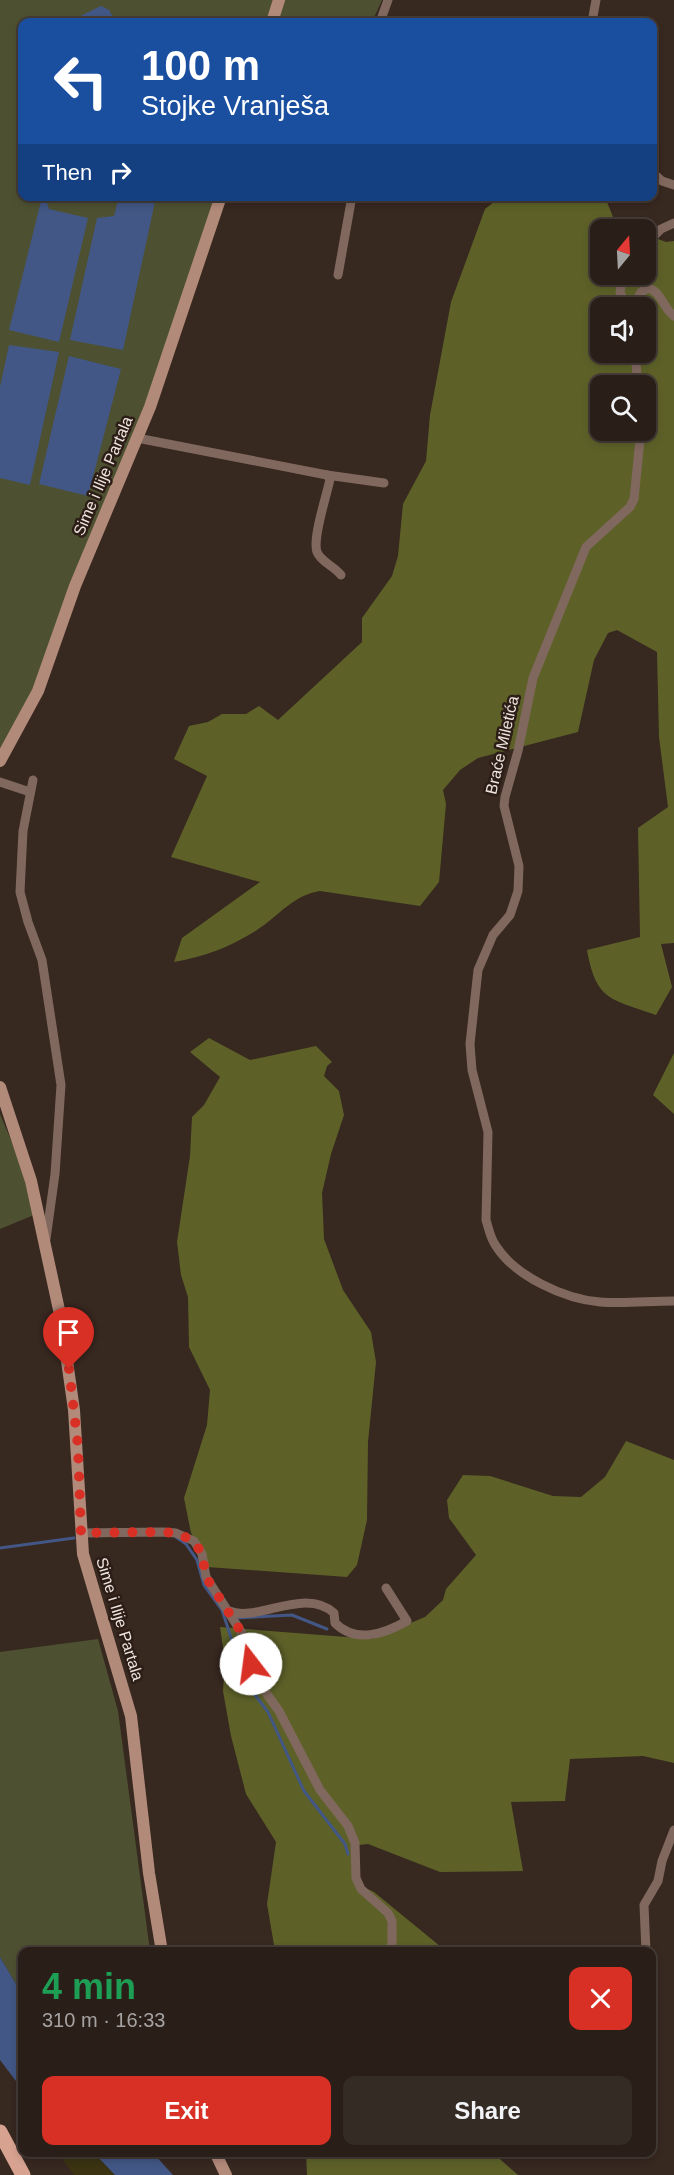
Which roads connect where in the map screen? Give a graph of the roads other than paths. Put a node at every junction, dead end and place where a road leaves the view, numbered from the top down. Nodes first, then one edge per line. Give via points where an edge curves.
1 (279, 0) edge
2 (388, 0) edge
3 (596, 0) edge
4 (273, 18) edge
5 (381, 18) edge
6 (593, 18) edge
7 (657, 176) edge
8 (674, 185) edge
9 (219, 201) edge
10 (351, 201) edge
11 (674, 223) edge
12 (656, 234) edge
13 (338, 275) dead end
14 (640, 297) edge
15 (674, 316) edge
16 (136, 438) junction
17 (640, 441) edge
18 (327, 475) junction
19 (384, 483) dead end
20 (341, 575) dead end
21 (0, 761) edge
22 (33, 780) dead end
23 (0, 782) edge
24 (30, 792) junction
25 (0, 1087) edge
26 (46, 1242) junction
27 (674, 1301) edge
28 (81, 1533) junction
29 (386, 1588) dead end
30 (230, 1611) junction
31 (674, 1830) edge
32 (161, 1947) edge
33 (390, 1947) edge
34 (646, 1947) edge
35 (0, 2132) edge
36 (217, 2157) edge
37 (22, 2175) edge
38 (226, 2175) edge

1 - 4 street
2 - 5 street
3 - 6 street
7 - 8 street
9 - 16 street, Sime i Ilije Partala via 161,378
10 - 13 street
11 - 12 street
14 - 15 street via 645,288 653,289 665,310
16 - 18 street
16 - 21 street, Sime i Ilije Partala via 75,586 38,691
17 - 27 street, Braće Miletića via 634,499 586,548 533,678 504,806 519,866 518,891 510,915 493,935 478,970 470,1044 472,1070 488,1132 486,1220 502,1254 534,1278 575,1298 601,1302
18 - 19 street
18 - 20 street via 330,478 316,542 318,553
22 - 24 street
23 - 24 street
24 - 26 street via 23,831 21,892 42,960 61,1085
25 - 26 street, Sime i Ilije Partala
26 - 28 street, Sime i Ilije Partala via 69,1369 78,1446
28 - 30 street via 163,1532 187,1537 202,1554 206,1577
28 - 32 street, Sime i Ilije Partala via 87,1574 123,1683 132,1725
29 - 30 street via 407,1621 372,1635 348,1632 335,1623 330,1609 316,1605 279,1605 246,1615
30 - 33 street via 245,1638 256,1678 279,1711 320,1790 348,1826 356,1843 361,1889 392,1921
31 - 34 street via 658,1881 644,1905
35 - 37 main road
36 - 38 street

